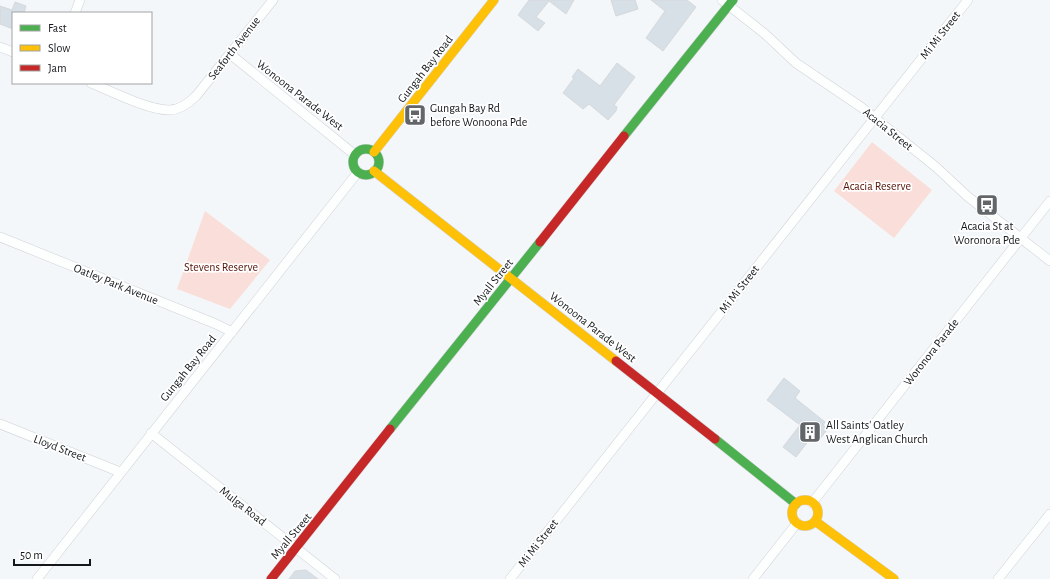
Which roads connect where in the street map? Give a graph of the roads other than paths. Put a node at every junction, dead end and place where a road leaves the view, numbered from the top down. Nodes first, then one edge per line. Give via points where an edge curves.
1 (80, 0) edge
2 (272, 0) edge
3 (494, 0) edge
4 (968, 0) edge
5 (728, 2) edge
6 (75, 12) edge
7 (0, 47) edge
8 (12, 52) edge
9 (230, 54) junction
10 (94, 84) edge
11 (874, 118) junction
12 (374, 152) junction
13 (355, 155) junction
14 (374, 171) junction
15 (358, 172) junction
16 (1050, 201) edge
17 (0, 237) edge
18 (1020, 238) junction
19 (1050, 261) edge
20 (512, 278) junction
21 (232, 332) junction
22 (657, 393) junction
23 (0, 424) edge
24 (151, 433) junction
25 (120, 472) junction
26 (812, 503) junction
27 (796, 504) junction
28 (1050, 514) edge
29 (815, 521) junction
30 (797, 523) junction
31 (296, 548) junction
32 (37, 579) edge
33 (271, 579) edge
34 (335, 579) edge
35 (510, 579) edge
36 (753, 579) edge
37 (894, 579) edge
38 (998, 579) edge

1 - 6 street
2 - 9 street, Seaforth Avenue
3 - 12 street, Gungah Bay Road
4 - 11 street, Mi Mi Street
5 - 11 street, Acacia Street via 804,70 841,92
5 - 20 street, Myall Street
7 - 8 street
9 - 10 street, Seaforth Avenue via 196,96 181,107 165,110
9 - 13 street, Wonoona Parade West
11 - 18 street, Acacia Street
11 - 22 street, Mi Mi Street
12 - 13 street via 366,149
12 - 14 street via 379,162
13 - 15 street via 354,166
14 - 15 street via 368,174
14 - 20 street, Wonoona Parade West
15 - 21 street, Gungah Bay Road
16 - 18 street, Woronora Parade
17 - 21 street, Oatley Park Avenue
18 - 19 street, Acacia Street
18 - 26 street, Woronora Parade
20 - 22 street, Wonoona Parade West
20 - 31 street, Myall Street
21 - 24 street, Gungah Bay Road
22 - 27 street, Wonoona Parade West
22 - 35 street, Mi Mi Street
23 - 25 street, Lloyd Street
24 - 25 street, Gungah Bay Road
24 - 31 street, Mulga Road
25 - 32 street, Gungah Bay Road
26 - 27 street via 802,501
26 - 29 street via 817,510
27 - 30 street via 792,512
28 - 38 street
29 - 30 street via 808,526
29 - 37 street
30 - 36 street
31 - 33 street, Myall Street
31 - 34 street, Mulga Road

